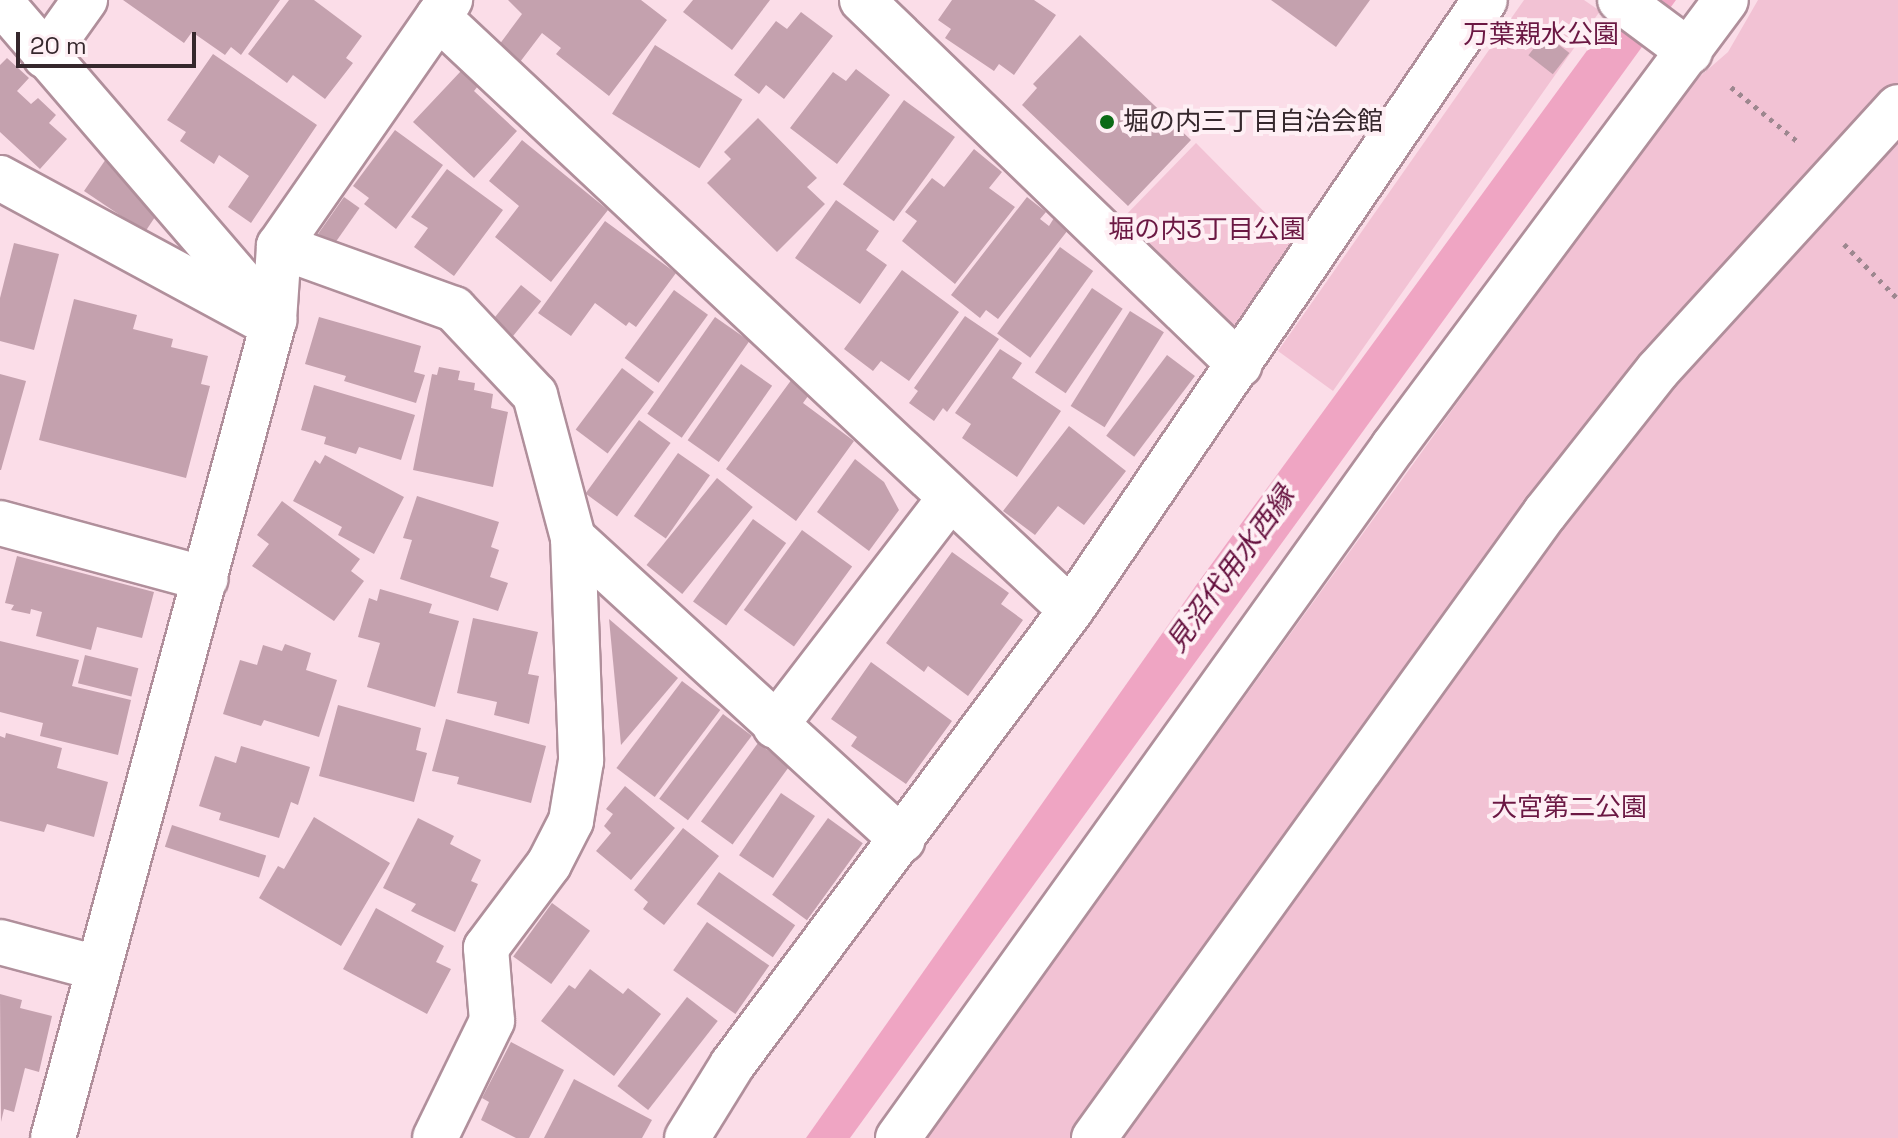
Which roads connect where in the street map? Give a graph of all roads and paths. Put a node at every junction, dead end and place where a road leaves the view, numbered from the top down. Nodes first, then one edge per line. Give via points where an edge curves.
1 (85, 0) edge
2 (1485, 0) edge
3 (1620, 0) edge
4 (1726, 0) edge
5 (0, 1) edge
6 (866, 1) edge
7 (444, 8) edge
8 (1684, 48) junction
9 (45, 56) junction
10 (1898, 107) edge
11 (1836, 174) junction
12 (0, 178) edge
13 (1807, 207) junction
14 (279, 246) junction
15 (1898, 299) edge
16 (273, 322) junction
17 (1240, 365) junction
18 (949, 499) junction
19 (0, 523) edge
20 (573, 538) junction
21 (206, 579) junction
22 (1071, 610) junction
23 (775, 726) junction
24 (903, 840) junction
25 (0, 942) edge
26 (97, 968) junction
27 (53, 1138) edge
28 (435, 1138) edge
29 (687, 1138) edge
30 (898, 1138) edge
31 (1094, 1138) edge

1 - 9 street
2 - 17 street
3 - 8 street
4 - 8 street
5 - 9 street
6 - 17 street
7 - 14 street
7 - 18 street
8 - 11 path
8 - 30 street
9 - 16 street
10 - 11 street
11 - 13 street
12 - 16 street
13 - 15 path
13 - 31 street via 1658,370 1545,513
14 - 16 street
14 - 20 street via 454,309 535,395
16 - 21 street
17 - 22 street
18 - 22 street
18 - 23 street
19 - 21 street
20 - 23 street
20 - 28 street via 581,761 571,821 549,864 486,948 492,1021
21 - 26 street
22 - 24 street
23 - 24 street
24 - 29 street via 732,1065
25 - 26 street
26 - 27 street

